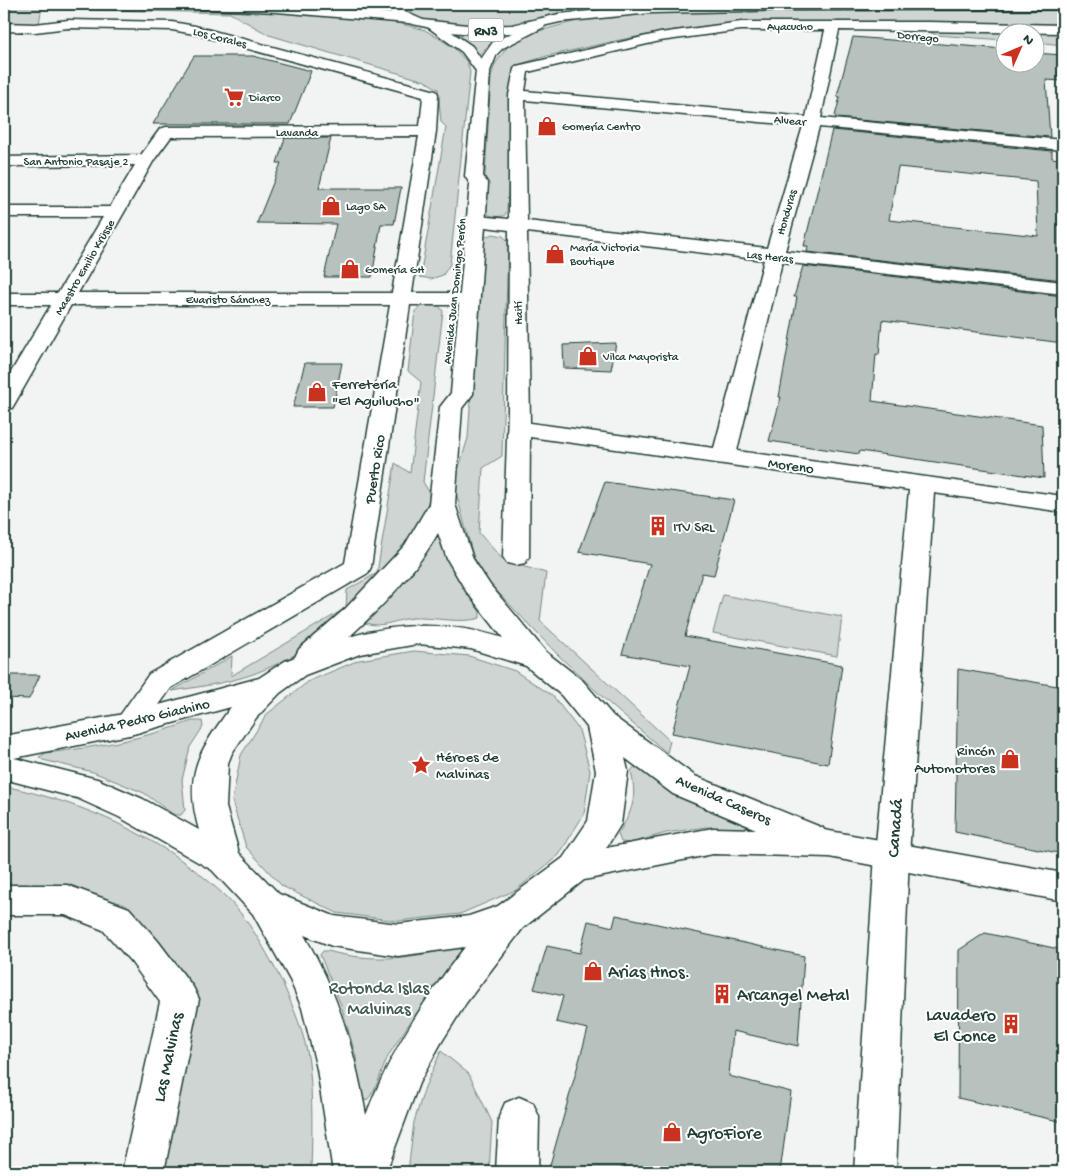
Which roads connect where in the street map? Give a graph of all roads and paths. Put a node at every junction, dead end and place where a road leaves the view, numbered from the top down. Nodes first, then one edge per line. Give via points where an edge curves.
1 (179, 4) edge
2 (391, 4) edge
3 (575, 4) edge
4 (1063, 5) edge
5 (54, 10) dead end
6 (559, 18) junction
7 (412, 20) junction
8 (539, 24) junction
9 (432, 25) junction
10 (53, 26) junction
11 (833, 26) junction
12 (4, 27) edge
13 (1063, 29) edge
14 (975, 40) dead end
15 (521, 69) joint
16 (483, 71) junction
17 (431, 94) joint
18 (517, 95) junction
19 (812, 122) junction
20 (428, 131) junction
21 (166, 132) joint
22 (1063, 145) edge
23 (146, 160) junction
24 (5, 163) edge
25 (474, 176) junction
26 (4, 212) edge
27 (116, 212) junction
28 (476, 221) junction
29 (518, 226) junction
30 (774, 256) junction
31 (1063, 288) edge
32 (4, 299) edge
33 (65, 299) junction
34 (402, 299) junction
35 (453, 299) junction
36 (4, 403) edge
37 (451, 407) junction
38 (518, 428) junction
39 (724, 456) junction
40 (922, 483) junction
41 (442, 504) junction
42 (1063, 504) edge
43 (516, 557) dead end
44 (536, 659) junction
45 (295, 668) junction
46 (269, 686) junction
47 (129, 724) junction
48 (602, 724) junction
49 (4, 748) edge
50 (4, 767) edge
51 (829, 844) junction
52 (892, 855) junction
53 (224, 860) junction
54 (575, 868) junction
55 (1063, 887) edge
56 (4, 900) edge
57 (266, 904) junction
58 (510, 917) junction
59 (519, 1117) dead end
60 (142, 1172) edge
61 (354, 1172) edge
62 (365, 1172) edge
63 (516, 1172) edge
64 (875, 1172) edge

1 - 7 main road, RN3
2 - 7 main road, RN3 via 400,15
3 - 6 main road, RN3
4 - 6 main road, RN3 via 651,9
5 - 10 main road
6 - 8 main road, RN3
7 - 9 main road, RN3
8 - 9 main road, RN3 via 476,30
8 - 16 main road, Avenida Juan Domingo Perón via 498,45
9 - 16 main road via 467,49
10 - 12 main road, Los Corales
10 - 17 main road, Los Corales via 172,26 195,30
11 - 13 main road, Ayacucho
11 - 14 main road, Dorrego
11 - 15 main road, Ayacucho via 741,26 697,31
11 - 19 main road, Honduras
15 - 18 main road, Haití
16 - 25 main road, Avenida Juan Domingo Perón
17 - 20 main road, Puerto Rico
18 - 19 main road, Alvear
18 - 29 main road, Haití
19 - 22 main road, Alvear
19 - 30 main road, Honduras
20 - 21 main road, Lavanda
20 - 34 main road, Puerto Rico
21 - 23 main road, Maestro Emilio Krüsse
23 - 24 main road, San Antonio Pasaje 2
23 - 27 main road, Maestro Emilio Krüsse
25 - 28 main road, Avenida Juan Domingo Perón via 480,184
25 - 35 main road, Avenida Juan Domingo Perón via 465,183
26 - 27 main road
27 - 33 main road, Maestro Emilio Krüsse
28 - 29 main road, Las Heras
28 - 37 main road, Avenida Juan Domingo Perón via 462,394
29 - 30 main road, Las Heras
29 - 38 main road, Haití
30 - 31 main road, Las Heras
30 - 39 main road, Honduras
32 - 33 main road, Evaristo Sánchez
33 - 34 main road, Evaristo Sánchez
33 - 36 main road, Maestro Emilio Krüsse
34 - 35 main road, Evaristo Sánchez
34 - 47 main road, Puerto Rico via 358,567 160,681
35 - 37 main road, Avenida Juan Domingo Perón via 443,394
37 - 41 main road, Avenida Juan Domingo Perón
38 - 39 main road, Moreno
38 - 43 main road, Haití
39 - 40 main road, Moreno
40 - 42 main road, Moreno
40 - 52 main road, Canadá
41 - 44 main road, Avenida Juan Domingo Perón via 460,559 480,591
41 - 45 main road, Avenida Juan Domingo Perón via 416,549 388,581 356,615
44 - 45 main road via 473,639 418,634 355,645
44 - 48 main road via 572,688
45 - 46 main road
46 - 47 main road, Avenida Pedro Giachino
46 - 53 main road via 244,710 212,763 209,807
47 - 49 main road, Avenida Pedro Giachino
48 - 51 main road, Avenida Caseros via 684,785
48 - 54 main road via 612,771 604,824
50 - 53 main road via 85,788 131,808
51 - 52 main road, Avenida Caseros
51 - 54 main road, Avenida Caseros via 713,841
52 - 55 main road, Avenida Caseros
52 - 64 main road, Canadá
53 - 57 main road
54 - 58 main road
56 - 60 main road, Las Malvinas via 66,900 116,919 180,999
57 - 58 main road via 332,931 398,940 469,931
57 - 61 main road via 321,1008 336,1066
58 - 62 main road via 434,1019 404,1072
59 - 63 main road

